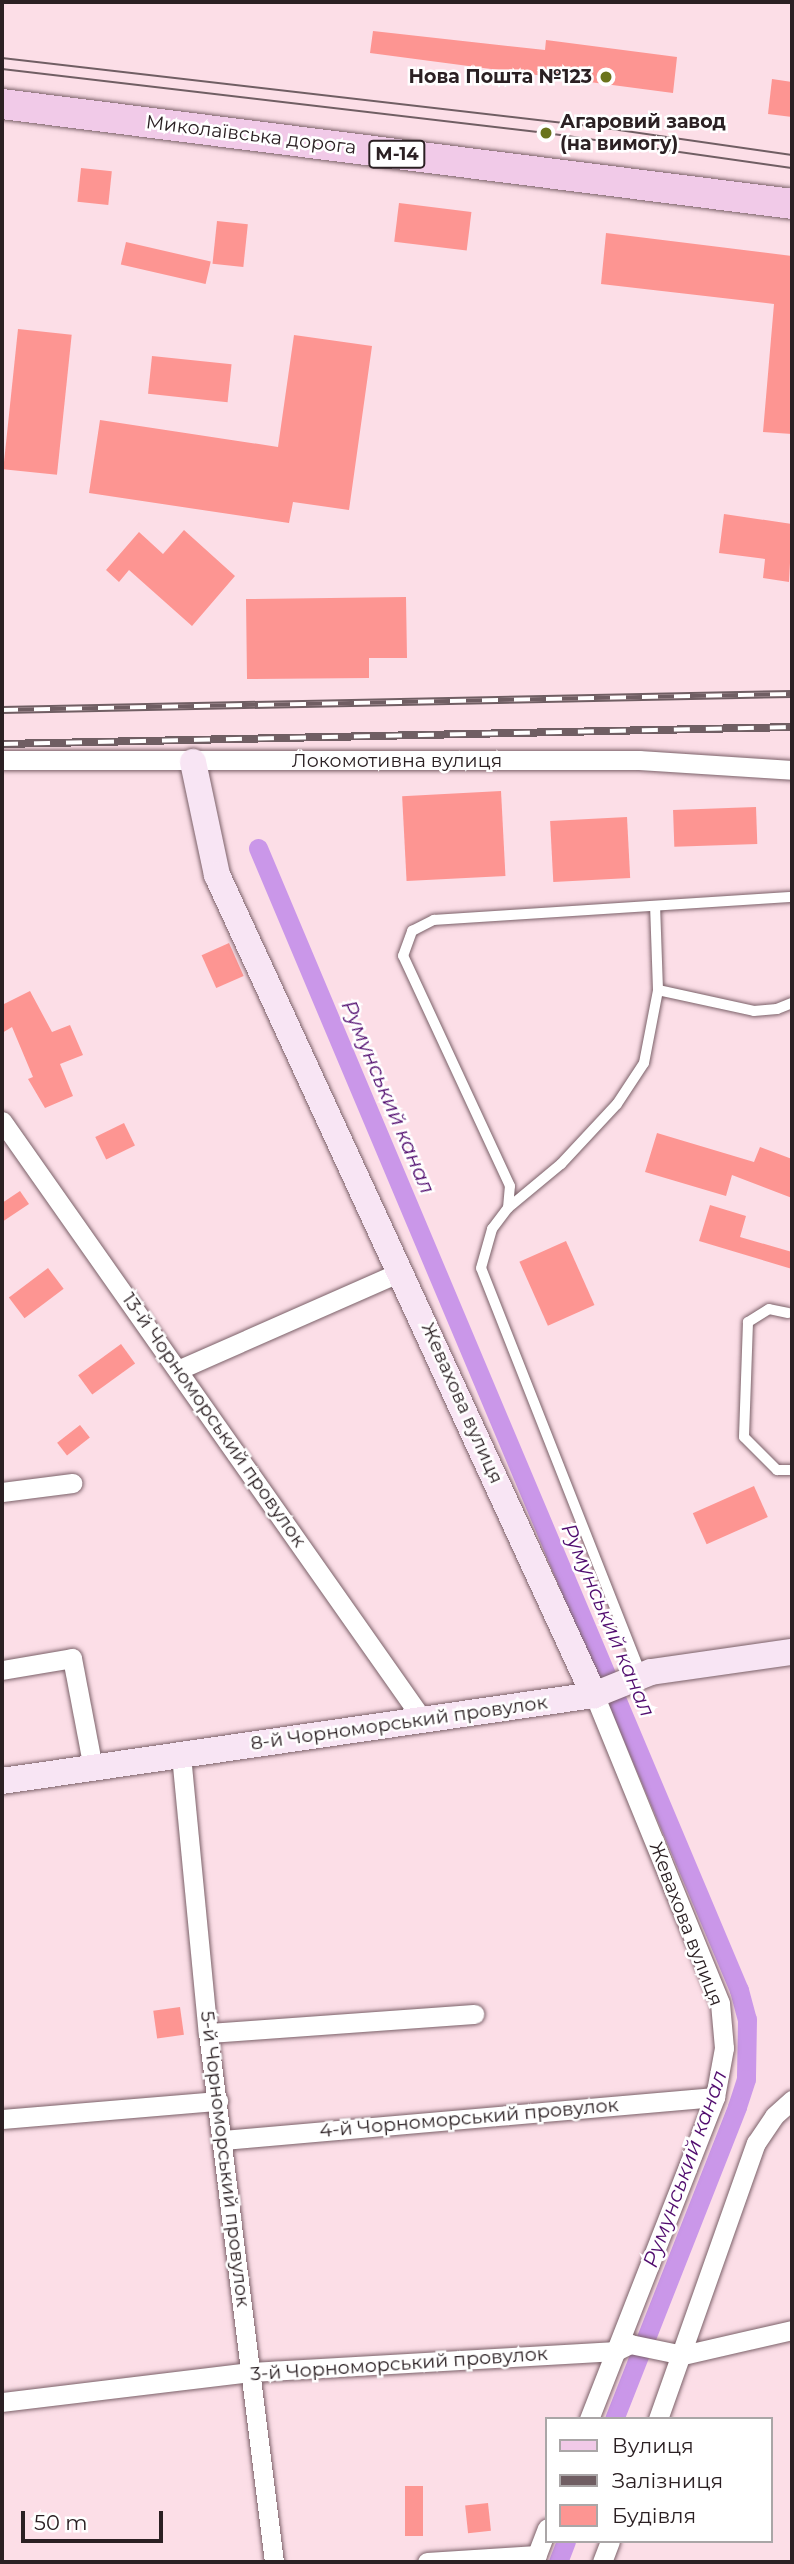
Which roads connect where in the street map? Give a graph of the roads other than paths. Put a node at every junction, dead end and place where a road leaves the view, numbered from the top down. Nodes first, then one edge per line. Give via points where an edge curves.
1 (2, 104) edge
2 (792, 204) edge
3 (2, 760) edge
4 (194, 762) junction
5 (792, 770) edge
6 (792, 897) edge
7 (655, 905) junction
8 (658, 990) junction
9 (792, 1003) edge
10 (2, 1121) edge
11 (508, 1208) junction
12 (402, 1271) junction
13 (788, 1313) dead end
14 (180, 1369) junction
15 (792, 1470) edge
16 (72, 1483) dead end
17 (2, 1492) edge
18 (792, 1652) edge
19 (2, 1670) edge
20 (642, 1676) junction
21 (594, 1695) junction
22 (423, 1720) junction
23 (181, 1755) junction
24 (93, 1768) junction
25 (2, 1781) edge
26 (474, 2014) dead end
27 (208, 2033) junction
28 (715, 2097) junction
29 (792, 2099) edge
30 (218, 2101) junction
31 (2, 2119) edge
32 (223, 2140) junction
33 (792, 2330) edge
34 (623, 2347) junction
35 (679, 2353) junction
36 (251, 2372) junction
37 (2, 2402) edge
38 (590, 2417) edge
39 (659, 2417) edge
40 (546, 2531) edge
41 (609, 2543) edge
42 (535, 2559) edge
43 (274, 2562) edge
44 (427, 2562) edge
45 (602, 2562) edge

1 - 2 main road, Миколаївська дорога / М-14
3 - 4 street, Локомотивна вулиця
4 - 5 street, Локомотивна вулиця via 639,760
4 - 12 street, Жевахова вулиця via 217,875
6 - 7 lane
7 - 8 lane
7 - 11 lane via 434,920 412,931 403,956 510,1186
8 - 9 lane via 754,1011
8 - 11 lane via 644,1063 617,1104 561,1164
10 - 14 street, 13-й Чорноморський провулок
11 - 20 lane via 492,1228 481,1268
12 - 14 street
12 - 21 street, Жевахова вулиця
13 - 15 lane via 769,1309 748,1322 744,1437 777,1470
14 - 22 street, 13-й Чорноморський провулок
16 - 17 street
18 - 20 street, 8-й Чорноморський провулок
19 - 24 street via 72,1658
20 - 21 street, 8-й Чорноморський провулок
21 - 22 street, 8-й Чорноморський провулок
21 - 28 street, Жевахова вулиця via 720,2003 724,2048
22 - 23 street, 8-й Чорноморський провулок
23 - 24 street, 8-й Чорноморський провулок
23 - 27 street, 5-й Чорноморський провулок
24 - 25 street, 8-й Чорноморський провулок
26 - 27 street
27 - 30 street, 5-й Чорноморський провулок
28 - 32 street, 4-й Чорноморський провулок
28 - 34 street, Жевахова вулиця
29 - 35 street via 756,2143
30 - 31 street
30 - 32 street, 5-й Чорноморський провулок
32 - 36 street, 5-й Чорноморський провулок
33 - 35 street, 3-й Чорноморський провулок
34 - 35 street, 3-й Чорноморський провулок
34 - 36 street, 3-й Чорноморський провулок
34 - 38 street, Жевахова вулиця
35 - 39 street
36 - 37 street, 3-й Чорноморський провулок
36 - 43 street, 5-й Чорноморський провулок
40 - 42 street
41 - 45 street
42 - 44 street

